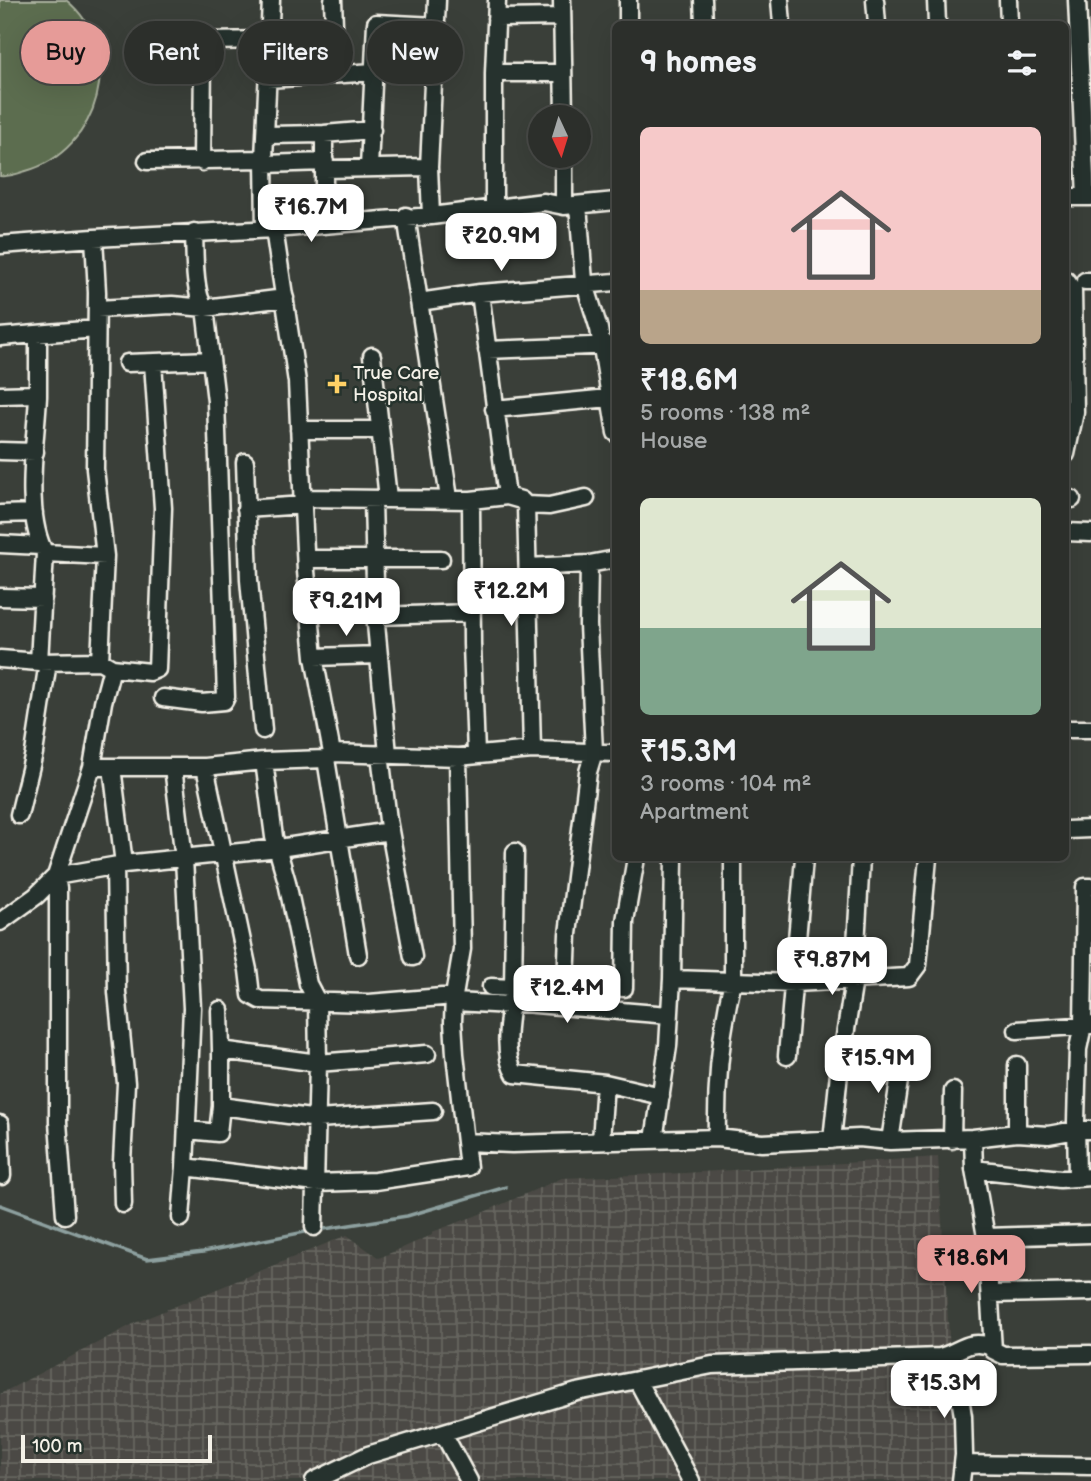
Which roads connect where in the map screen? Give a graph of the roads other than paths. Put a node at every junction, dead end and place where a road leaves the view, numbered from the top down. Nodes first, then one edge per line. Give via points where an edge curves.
1 (271, 0) edge
2 (333, 0) edge
3 (437, 0) edge
4 (496, 0) edge
5 (628, 0) edge
6 (703, 0) edge
7 (780, 0) edge
8 (874, 0) edge
9 (936, 0) edge
10 (1008, 0) edge
11 (1077, 0) edge
12 (562, 8) edge
13 (496, 19) junction
14 (270, 21) edge
15 (334, 21) edge
16 (436, 21) edge
17 (628, 21) edge
18 (704, 21) edge
19 (782, 21) edge
20 (877, 21) edge
21 (937, 21) edge
22 (1009, 21) edge
23 (494, 73) junction
24 (562, 73) junction
25 (203, 84) edge
26 (268, 84) edge
27 (374, 84) edge
28 (433, 84) edge
29 (563, 105) edge
30 (372, 130) junction
31 (324, 134) junction
32 (267, 135) junction
33 (147, 161) dead end
34 (202, 162) junction
35 (265, 162) junction
36 (325, 165) junction
37 (369, 166) junction
38 (429, 167) junction
39 (566, 168) edge
40 (1069, 197) edge
41 (1088, 197) edge
42 (612, 201) edge
43 (571, 205) junction
44 (494, 208) junction
45 (406, 216) junction
46 (431, 216) junction
47 (324, 224) junction
48 (270, 229) junction
49 (194, 232) junction
50 (94, 238) junction
51 (0, 245) edge
52 (612, 283) edge
53 (1069, 284) edge
54 (586, 286) junction
55 (480, 293) junction
56 (285, 298) junction
57 (419, 302) junction
58 (205, 308) junction
59 (97, 309) junction
60 (96, 329) junction
61 (38, 335) junction
62 (0, 337) edge
63 (609, 346) edge
64 (487, 350) junction
65 (372, 356) dead end
66 (211, 360) junction
67 (127, 363) dead end
68 (153, 363) junction
69 (38, 394) junction
70 (0, 395) edge
71 (609, 398) junction
72 (494, 409) junction
73 (612, 413) edge
74 (299, 430) junction
75 (380, 430) junction
76 (1069, 440) edge
77 (0, 451) edge
78 (35, 452) junction
79 (245, 462) dead end
80 (507, 496) junction
81 (380, 498) junction
82 (449, 498) junction
83 (586, 498) dead end
84 (471, 500) junction
85 (303, 501) junction
86 (526, 505) junction
87 (246, 509) junction
88 (34, 513) junction
89 (0, 514) edge
90 (1069, 532) edge
91 (1091, 533) edge
92 (247, 539) junction
93 (219, 541) junction
94 (0, 544) edge
95 (43, 549) junction
96 (104, 556) junction
97 (307, 559) junction
98 (374, 559) junction
99 (441, 559) dead end
100 (612, 560) edge
101 (589, 564) junction
102 (528, 567) junction
103 (0, 597) edge
104 (43, 598) junction
105 (472, 613) junction
106 (376, 616) junction
107 (379, 655) junction
108 (314, 657) junction
109 (0, 659) edge
110 (44, 662) junction
111 (106, 665) junction
112 (163, 698) dead end
113 (1069, 729) edge
114 (1091, 729) edge
115 (263, 730) dead end
116 (532, 750) junction
117 (594, 752) junction
118 (612, 753) edge
119 (384, 754) junction
120 (476, 754) junction
121 (329, 756) junction
122 (458, 757) junction
123 (264, 761) junction
124 (173, 766) junction
125 (92, 767) junction
126 (112, 767) junction
127 (205, 768) junction
128 (19, 815) dead end
129 (1091, 829) edge
130 (1069, 830) edge
131 (390, 831) junction
132 (338, 839) junction
133 (279, 848) junction
134 (514, 852) dead end
135 (223, 853) junction
136 (184, 859) junction
137 (635, 861) edge
138 (674, 861) edge
139 (733, 861) edge
140 (804, 861) edge
141 (861, 861) edge
142 (928, 861) edge
143 (119, 865) junction
144 (56, 876) junction
145 (1091, 887) edge
146 (0, 922) edge
147 (358, 956) dead end
148 (414, 957) dead end
149 (672, 979) junction
150 (854, 980) junction
151 (733, 981) junction
152 (794, 982) junction
153 (491, 987) dead end
154 (511, 998) junction
155 (455, 999) junction
156 (317, 1001) junction
157 (220, 1010) dead end
158 (669, 1015) junction
159 (1087, 1025) edge
160 (1017, 1030) dead end
161 (220, 1050) junction
162 (427, 1054) dead end
163 (903, 1054) dead end
164 (787, 1056) dead end
165 (318, 1063) junction
166 (1017, 1065) dead end
167 (605, 1083) junction
168 (953, 1091) dead end
169 (661, 1096) junction
170 (221, 1106) junction
171 (433, 1111) dead end
172 (318, 1119) junction
173 (0, 1124) edge
174 (188, 1130) junction
175 (1084, 1130) edge
176 (1017, 1133) junction
177 (973, 1138) junction
178 (717, 1139) junction
179 (654, 1140) junction
180 (832, 1140) junction
181 (952, 1140) junction
182 (601, 1141) junction
183 (890, 1141) junction
184 (465, 1142) junction
185 (185, 1167) junction
186 (974, 1169) junction
187 (2, 1176) dead end
188 (1084, 1177) edge
189 (316, 1183) junction
190 (123, 1204) dead end
191 (65, 1215) dead end
192 (181, 1219) dead end
193 (314, 1227) dead end
194 (1091, 1234) edge
195 (986, 1237) junction
196 (1091, 1292) edge
197 (990, 1294) junction
198 (993, 1350) junction
199 (1091, 1353) edge
200 (953, 1354) junction
201 (637, 1380) junction
202 (443, 1433) junction
203 (964, 1464) junction
204 (1019, 1464) junction
205 (1091, 1466) edge
206 (1065, 1473) edge
207 (314, 1481) edge
208 (469, 1481) edge
209 (691, 1481) edge
210 (961, 1481) edge
211 (1021, 1481) edge

1 - 14 street
2 - 15 street
3 - 16 street
4 - 13 street
5 - 17 street
6 - 18 street
7 - 19 street
8 - 20 street
9 - 21 street
10 - 22 street
11 - 41 street
12 - 13 street
12 - 24 street
13 - 23 street
23 - 24 street
23 - 44 street
24 - 29 street
25 - 34 street
26 - 32 street
27 - 30 street
28 - 38 street
30 - 31 street
30 - 37 street
31 - 32 street
31 - 36 street
32 - 35 street
33 - 34 street
34 - 35 street
35 - 36 street
35 - 48 street
36 - 37 street
36 - 47 street
37 - 38 street
38 - 46 street
39 - 43 street
40 - 41 street
42 - 43 street
43 - 44 street via 544,202
43 - 54 street
44 - 46 street
45 - 46 street
45 - 47 street
45 - 57 street
47 - 48 street
48 - 49 street
48 - 56 street
49 - 50 street
49 - 58 street via 198,287
50 - 51 street
50 - 59 street
52 - 54 street
53 - 76 street via 1073,290 1075,412
54 - 55 street
54 - 63 street
55 - 57 street
55 - 64 street
56 - 58 street
56 - 74 street
57 - 82 street
58 - 59 street
58 - 66 street
59 - 60 street
60 - 61 street
60 - 96 street via 95,470
61 - 62 street
61 - 69 street
63 - 64 street
63 - 71 street
64 - 72 street
65 - 75 street
66 - 68 street
66 - 93 street
67 - 68 street
68 - 111 street via 163,508 158,665 150,672
69 - 70 street
69 - 78 street
71 - 72 street
71 - 73 street
72 - 80 street
74 - 75 street
74 - 85 street
75 - 81 street
77 - 78 street
78 - 88 street
79 - 87 street
80 - 84 street
80 - 86 street
81 - 82 street
81 - 85 street
81 - 98 street
82 - 84 street
83 - 86 street via 550,506
84 - 105 street
85 - 87 street
85 - 97 street
86 - 102 street
87 - 92 street
88 - 89 street
88 - 95 street via 36,536
90 - 91 street
92 - 93 street
92 - 115 street
93 - 112 street via 226,696 224,701 202,703
94 - 95 street
95 - 96 street
95 - 104 street
96 - 111 street
97 - 98 street
97 - 108 street
98 - 99 street
98 - 106 street
100 - 101 street
101 - 102 street
101 - 117 street
102 - 116 street
103 - 104 street
104 - 110 street
105 - 106 street
105 - 120 street
106 - 107 street
107 - 108 street
107 - 119 street
108 - 121 street
109 - 110 street
110 - 111 street
110 - 128 street via 34,753
111 - 125 street
113 - 114 street
116 - 117 street
116 - 120 street
117 - 118 street
117 - 137 street via 568,934 566,984 624,988 625,921
119 - 121 street
119 - 122 street
119 - 131 street
120 - 122 street
121 - 123 street
121 - 132 street
122 - 155 street via 462,949
123 - 127 street
123 - 133 street
124 - 126 street
124 - 127 street
124 - 136 street
125 - 126 street
125 - 144 street
126 - 143 street
127 - 135 street
129 - 130 street
131 - 132 street
131 - 148 street
132 - 133 street
132 - 147 street
133 - 135 street
133 - 156 street via 308,984
134 - 154 street
135 - 136 street
135 - 156 street via 251,995 260,1000
136 - 143 street
136 - 174 street via 192,1008
138 - 149 street
139 - 151 street
140 - 152 street
141 - 150 street
142 - 150 street via 915,971 900,979
143 - 144 street
143 - 190 street via 117,992 126,1083
144 - 146 street
144 - 191 street via 58,1122
145 - 159 street via 1085,887
149 - 151 street
149 - 158 street
150 - 152 street
150 - 180 street
151 - 152 street
151 - 178 street via 718,1081
152 - 164 street
153 - 154 street
154 - 155 street
154 - 158 street
154 - 167 street via 508,1046 515,1074
155 - 156 street
155 - 184 street via 454,1054
156 - 165 street
157 - 161 street
158 - 169 street
159 - 160 street
159 - 175 street via 1078,1049
161 - 165 street
161 - 170 street
162 - 165 street
163 - 183 street
165 - 172 street
166 - 176 street
167 - 169 street
167 - 182 street
168 - 181 street
169 - 179 street
170 - 172 street
170 - 174 street via 218,1133
171 - 172 street
172 - 189 street
173 - 187 street
174 - 185 street
175 - 176 street
175 - 188 street
176 - 177 street
177 - 181 street
177 - 186 street
178 - 179 street
178 - 180 street via 762,1143
179 - 182 street
180 - 183 street
181 - 183 street
182 - 184 street
184 - 189 street via 469,1173
185 - 189 street
185 - 192 street
186 - 188 street via 1060,1179
186 - 195 street
189 - 193 street
194 - 195 street
195 - 197 street
196 - 197 street
197 - 198 street
198 - 199 street via 1011,1355
198 - 200 street via 986,1344 969,1344
200 - 201 street via 712,1365
200 - 203 street via 960,1388
201 - 202 street via 577,1392
201 - 209 street
202 - 207 street via 368,1455
202 - 208 street
203 - 204 street
203 - 210 street
204 - 206 street
204 - 211 street
205 - 206 street

